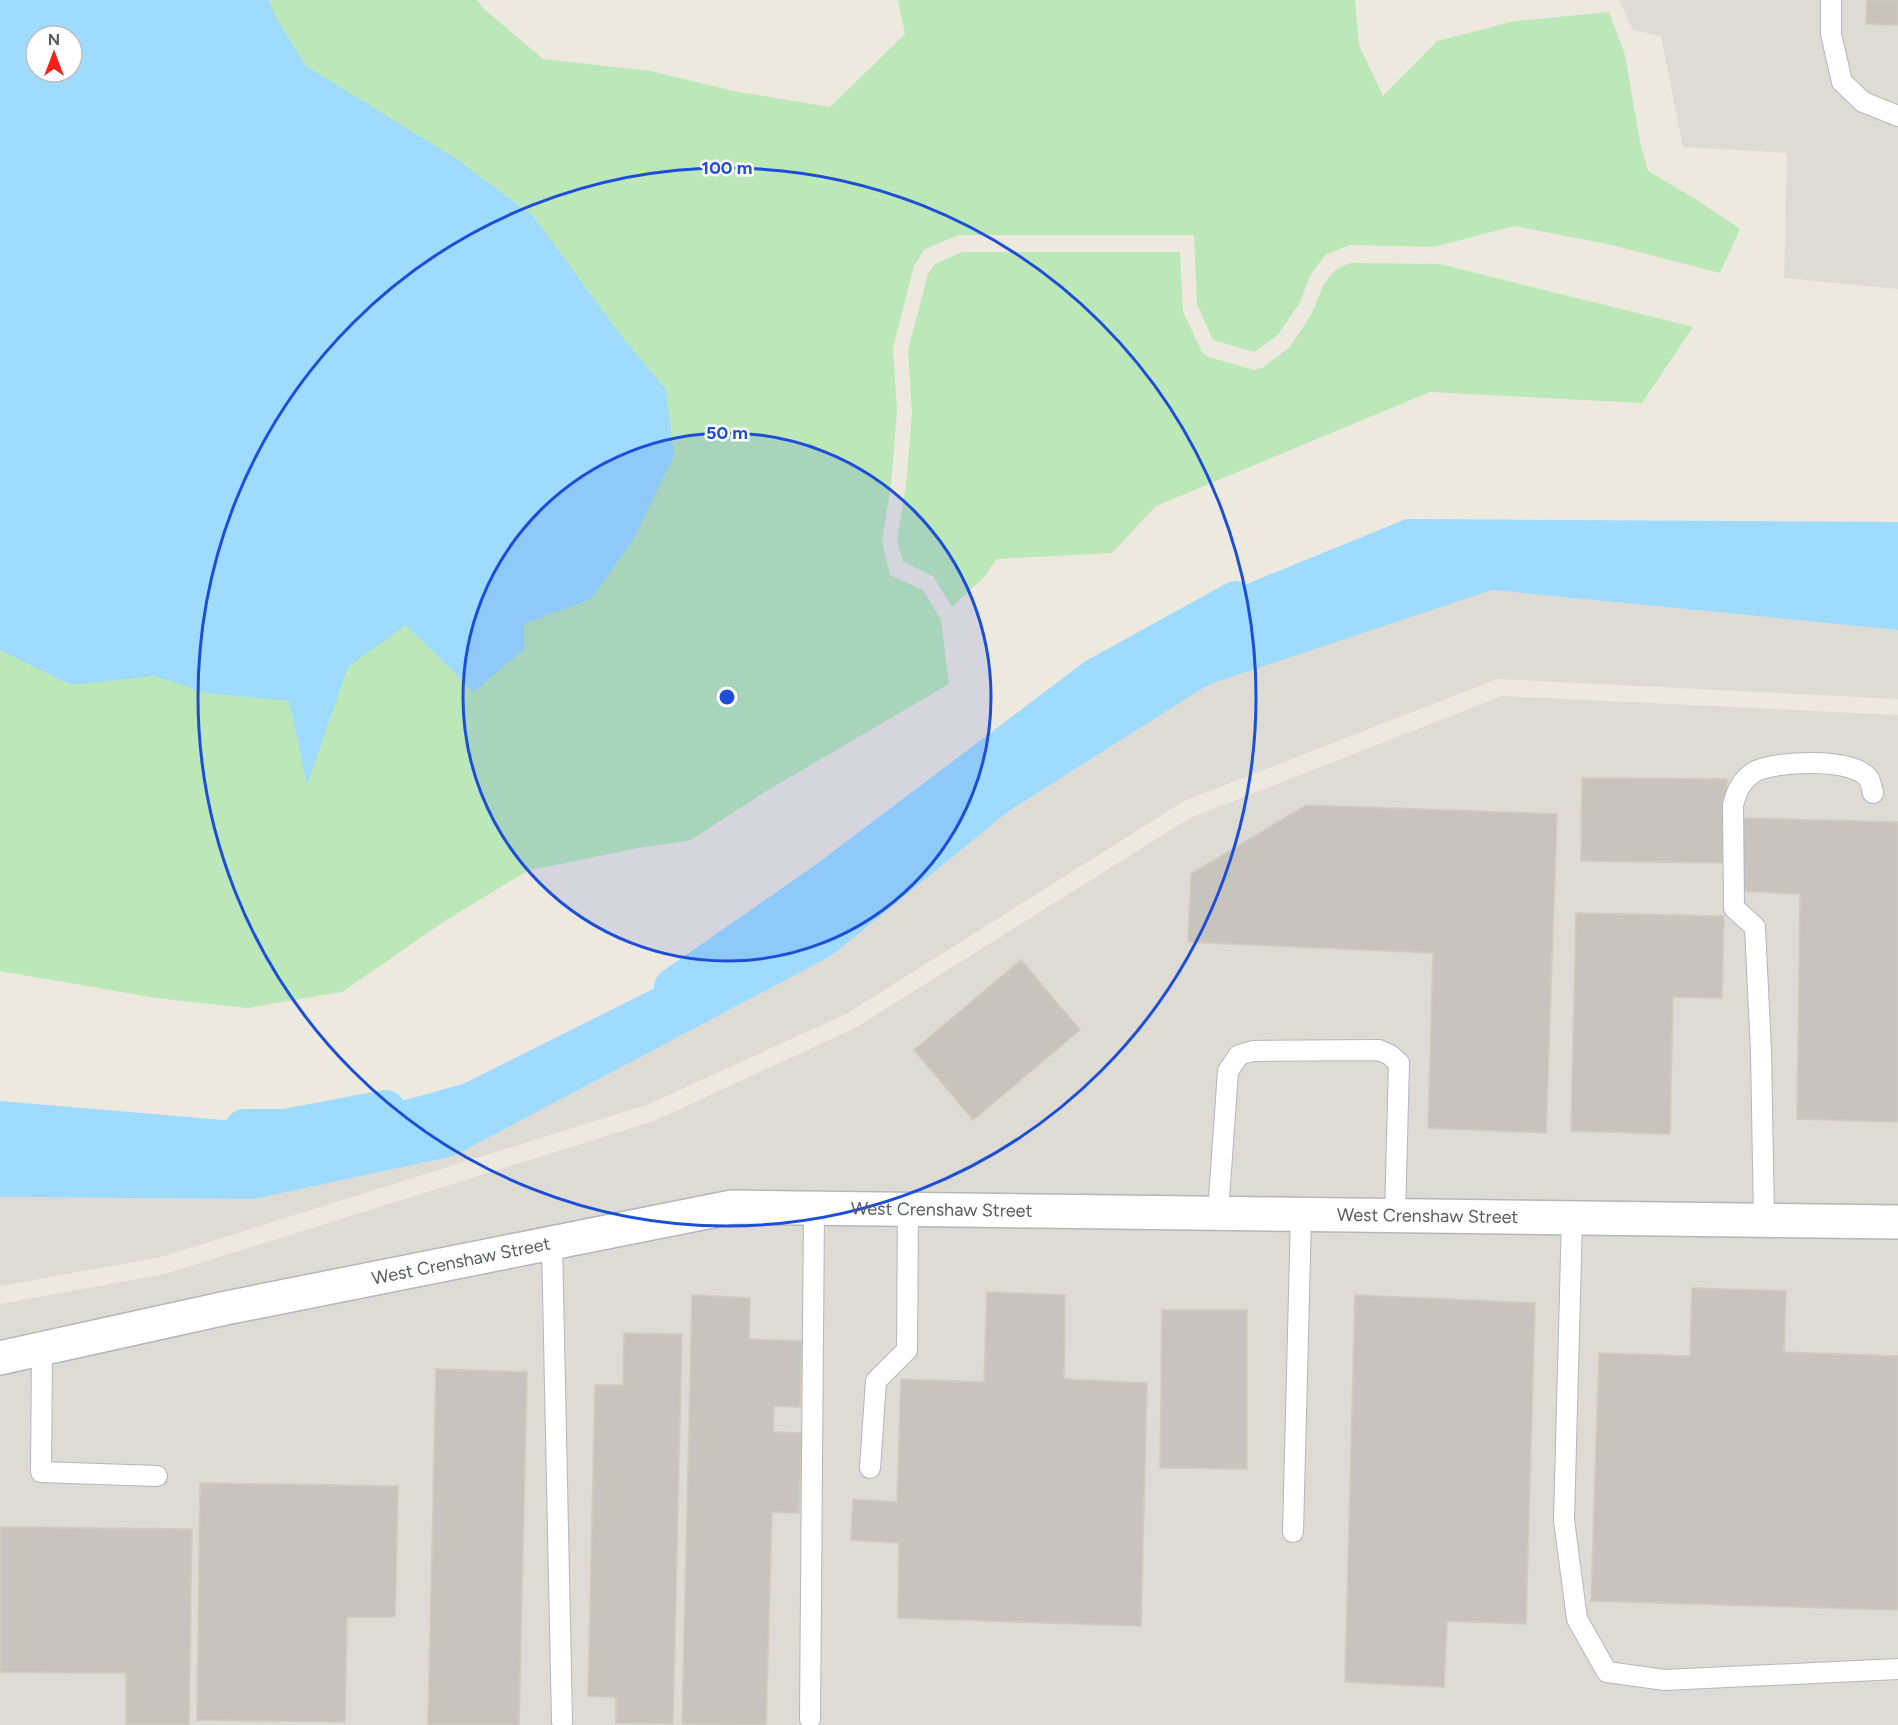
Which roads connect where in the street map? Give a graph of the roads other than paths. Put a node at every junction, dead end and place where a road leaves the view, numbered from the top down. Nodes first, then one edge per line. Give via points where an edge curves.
1 (1831, 0) edge
2 (1898, 116) edge
3 (1873, 793) dead end
4 (814, 1208) junction
5 (908, 1209) junction
6 (1218, 1214) junction
7 (1301, 1215) junction
8 (1395, 1216) junction
9 (1572, 1218) junction
10 (1764, 1221) junction
11 (1898, 1222) edge
12 (552, 1243) junction
13 (42, 1349) junction
14 (0, 1358) edge
15 (870, 1468) dead end
16 (157, 1476) dead end
17 (1293, 1532) dead end
18 (1898, 1669) edge
19 (810, 1719) dead end
20 (562, 1721) dead end

1 - 2 lane via 1831,34 1842,82 1863,102
3 - 10 lane via 1869,779 1851,767 1798,763 1757,771 1743,781 1733,805 1734,908 1755,927
4 - 5 street, West Crenshaw Street
4 - 12 street, West Crenshaw Street via 732,1207
4 - 19 lane
5 - 6 street, West Crenshaw Street
5 - 15 lane via 907,1350 876,1381
6 - 7 street, West Crenshaw Street
6 - 8 lane via 1228,1071 1239,1055 1253,1051 1379,1050 1399,1063
7 - 8 street, West Crenshaw Street
7 - 17 lane
8 - 9 street, West Crenshaw Street
9 - 10 street, West Crenshaw Street
9 - 18 lane via 1564,1520 1577,1619 1607,1672 1665,1680
10 - 11 street, West Crenshaw Street
12 - 13 street, West Crenshaw Street
12 - 20 lane
13 - 14 street, West Crenshaw Street
13 - 16 lane via 41,1472

